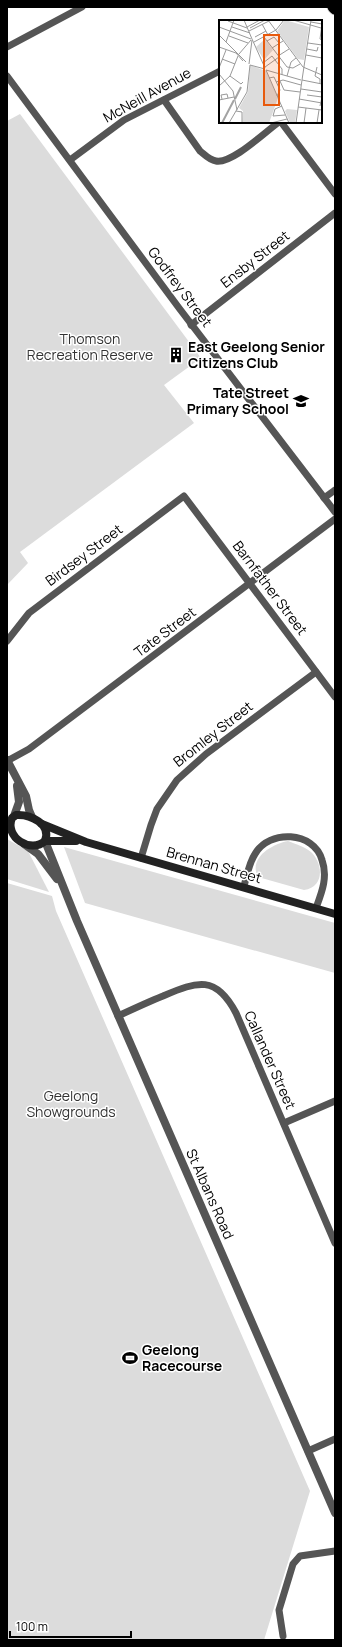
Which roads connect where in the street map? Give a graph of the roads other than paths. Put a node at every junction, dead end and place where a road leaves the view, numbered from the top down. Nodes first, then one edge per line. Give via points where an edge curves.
1 (82, 7) edge
2 (73, 9) edge
3 (7, 47) edge
4 (219, 72) edge
5 (7, 76) edge
6 (164, 100) junction
7 (279, 123) edge
8 (281, 123) edge
9 (70, 160) junction
10 (335, 194) edge
11 (335, 213) edge
12 (191, 325) junction
13 (335, 490) edge
14 (184, 496) joint
15 (324, 498) junction
16 (335, 512) edge
17 (335, 519) edge
18 (251, 584) junction
19 (7, 642) edge
20 (316, 672) junction
21 (335, 697) edge
22 (7, 760) edge
23 (16, 778) junction
24 (11, 816) edge
25 (32, 817) junction
26 (42, 824) junction
27 (7, 833) edge
28 (20, 841) junction
29 (45, 841) junction
30 (86, 842) junction
31 (141, 858) junction
32 (62, 886) junction
33 (244, 886) junction
34 (316, 908) junction
35 (335, 914) edge
36 (118, 1016) junction
37 (335, 1101) edge
38 (284, 1123) junction
39 (335, 1243) edge
40 (335, 1439) edge
41 (308, 1451) junction
42 (335, 1513) edge
43 (335, 1551) edge
44 (283, 1636) dead end

1 - 2 street
2 - 3 street
4 - 6 street, McNeill Avenue
5 - 9 street, Godfrey Street
6 - 7 street via 200,151 214,161 232,157
6 - 9 street, McNeill Avenue via 112,128
8 - 10 street
9 - 12 street, Godfrey Street
11 - 12 street, Ensby Street
12 - 15 street, Godfrey Street
13 - 15 street
14 - 18 street, Barnfather Street
14 - 19 street, Birdsey Street via 29,613
15 - 16 street, Godfrey Street
17 - 18 street, Tate Street
18 - 20 street, Barnfather Street
18 - 22 street, Tate Street via 29,749
20 - 21 street, Barnfather Street
20 - 31 street, Bromley Street via 206,754 176,780 157,809
22 - 23 street
23 - 24 street via 20,799
23 - 25 street via 26,796
24 - 25 main road
24 - 28 main road via 10,831
25 - 26 main road
26 - 29 main road via 46,832
26 - 30 main road, Brennan Street
27 - 28 main road
28 - 29 main road via 37,846
28 - 32 street, St Albans Road via 38,854
29 - 30 main road, Brennan Street
29 - 32 street, St Albans Road
30 - 31 main road, Brennan Street
31 - 33 main road, Brennan Street
32 - 36 street, St Albans Road
33 - 34 main road, Brennan Street
33 - 34 street via 250,864 261,846 277,838 294,836 309,843 322,858 324,882
34 - 35 main road, Brennan Street
36 - 38 street, Callander Street via 190,984 214,987 228,999 236,1013
36 - 41 street, St Albans Road
37 - 38 street
38 - 39 street, Callander Street
40 - 41 street
41 - 42 street, St Albans Road
43 - 44 street via 300,1556 292,1564 279,1610

